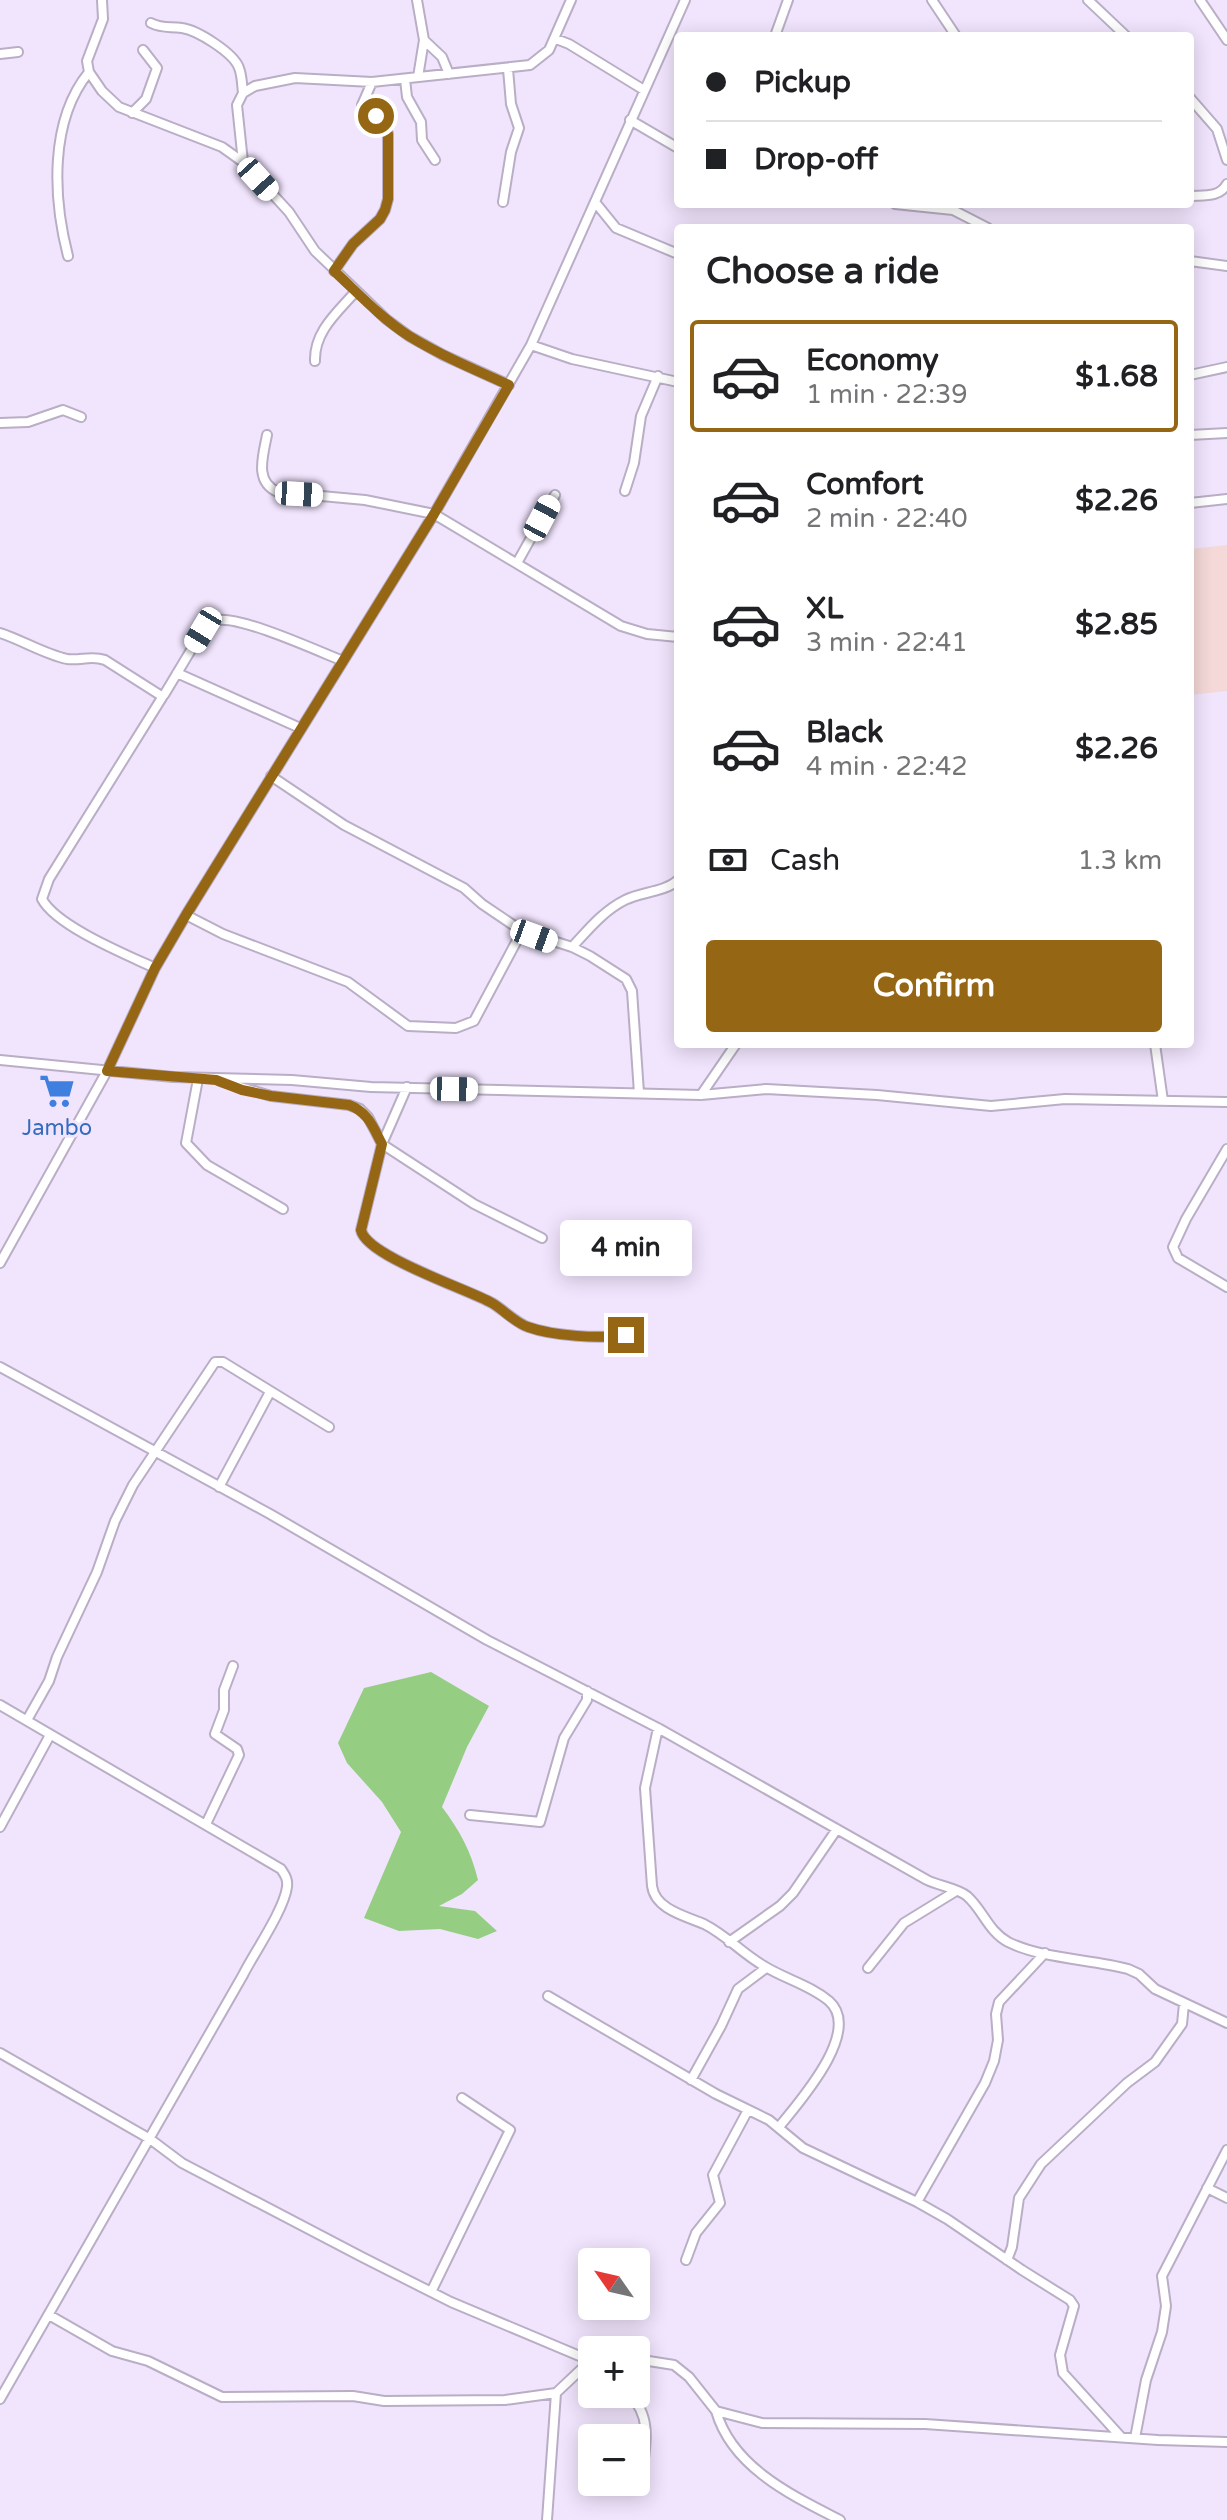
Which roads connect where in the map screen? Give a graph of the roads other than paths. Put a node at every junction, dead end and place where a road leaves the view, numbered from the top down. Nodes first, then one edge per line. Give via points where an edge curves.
1 (103, 0) edge
2 (417, 0) edge
3 (571, 0) edge
4 (685, 0) edge
5 (788, 0) edge
6 (932, 0) edge
7 (1088, 0) edge
8 (1200, 0) edge
9 (151, 23) dead end
10 (776, 32) edge
11 (953, 32) edge
12 (1122, 32) edge
13 (556, 39) junction
14 (424, 40) junction
15 (1227, 40) edge
16 (143, 50) dead end
17 (18, 52) dead end
18 (0, 54) edge
19 (508, 69) junction
20 (89, 72) junction
21 (449, 74) junction
22 (418, 77) junction
23 (405, 79) junction
24 (372, 82) junction
25 (644, 90) junction
26 (243, 93) junction
27 (1194, 103) edge
28 (132, 113) junction
29 (630, 120) junction
30 (674, 146) edge
31 (435, 160) dead end
32 (1227, 160) edge
33 (243, 162) junction
34 (1227, 184) edge
35 (1194, 196) edge
36 (503, 202) dead end
37 (595, 202) junction
38 (934, 208) edge
39 (980, 224) edge
40 (674, 252) edge
41 (68, 256) dead end
42 (1194, 262) edge
43 (1227, 266) edge
44 (334, 271) junction
45 (356, 291) junction
46 (531, 345) junction
47 (315, 361) dead end
48 (1227, 367) edge
49 (1194, 374) edge
50 (658, 376) junction
51 (674, 381) edge
52 (509, 385) junction
53 (81, 417) dead end
54 (0, 423) edge
55 (1227, 433) edge
56 (267, 435) dead end
57 (1194, 435) edge
58 (625, 491) dead end
59 (555, 495) dead end
60 (1227, 499) edge
61 (1194, 503) edge
62 (434, 514) junction
63 (517, 563) junction
64 (0, 633) edge
65 (674, 637) edge
66 (343, 661) junction
67 (177, 673) junction
68 (163, 696) junction
69 (300, 728) junction
70 (271, 776) junction
71 (674, 884) edge
72 (186, 915) junction
73 (522, 931) junction
74 (572, 947) junction
75 (155, 968) junction
76 (733, 1048) edge
77 (1156, 1048) edge
78 (0, 1060) edge
79 (107, 1071) junction
80 (198, 1079) junction
81 (216, 1080) junction
82 (407, 1087) junction
83 (639, 1093) junction
84 (701, 1095) junction
85 (1163, 1101) junction
86 (1227, 1102) edge
87 (382, 1144) junction
88 (1227, 1149) edge
89 (283, 1209) dead end
90 (542, 1238) dead end
91 (0, 1263) edge
92 (1227, 1287) edge
93 (626, 1335) dead end
94 (0, 1367) edge
95 (270, 1392) junction
96 (329, 1427) dead end
97 (155, 1453) junction
98 (219, 1487) junction
99 (233, 1666) dead end
100 (587, 1691) junction
101 (0, 1705) edge
102 (27, 1720) junction
103 (658, 1728) junction
104 (50, 1735) junction
105 (470, 1815) dead end
106 (206, 1824) junction
107 (0, 1827) edge
108 (837, 1829) junction
109 (956, 1891) junction
110 (729, 1942) junction
111 (1045, 1953) junction
112 (766, 1968) junction
113 (868, 1968) dead end
114 (548, 1996) dead end
115 (1184, 2004) junction
116 (1227, 2023) edge
117 (0, 2053) edge
118 (691, 2080) junction
119 (462, 2098) dead end
120 (748, 2110) junction
121 (779, 2127) junction
122 (150, 2139) junction
123 (1227, 2150) edge
124 (1207, 2188) junction
125 (1227, 2198) edge
126 (917, 2202) junction
127 (686, 2260) dead end
128 (1007, 2260) junction
129 (432, 2290) junction
130 (49, 2315) junction
131 (578, 2355) edge
132 (650, 2361) edge
133 (578, 2374) edge
134 (0, 2379) edge
135 (11, 2379) junction
136 (556, 2393) junction
137 (0, 2399) edge
138 (716, 2411) junction
139 (1121, 2437) junction
140 (1135, 2438) junction
141 (1227, 2442) edge
142 (547, 2520) edge
143 (840, 2520) edge

1 - 20 street via 103,19 87,61
2 - 14 street
3 - 13 street
4 - 25 street
5 - 10 street
6 - 11 street
7 - 12 street
8 - 15 street
9 - 26 street via 193,31 224,51 239,66
13 - 19 street via 541,59
13 - 25 street
14 - 21 street via 442,57
14 - 22 street
16 - 28 street via 157,68 146,99
17 - 18 street
19 - 21 street
19 - 36 street via 519,128
20 - 28 street via 102,91
20 - 41 street via 76,92 60,142 61,227
21 - 22 street
22 - 23 street
23 - 24 street
23 - 31 street via 422,140
24 - 26 street via 295,78
24 - 44 street via 362,105 368,114 381,118 388,134 388,199 380,219
25 - 29 street
26 - 33 street via 237,105
27 - 32 street via 1217,129
28 - 33 street via 222,147
29 - 30 street
29 - 37 street
33 - 44 street
34 - 35 street via 1212,195
37 - 40 street via 616,228
37 - 46 street
38 - 39 street via 953,210
42 - 43 street
44 - 45 street
45 - 47 street via 320,333
45 - 52 street via 409,336
46 - 50 street
46 - 52 street
48 - 49 street
50 - 51 street
50 - 58 street via 641,416
52 - 62 street
53 - 54 street via 63,410 28,422
55 - 57 street
56 - 62 street via 262,474 270,489
59 - 63 street
60 - 61 street
62 - 63 street
62 - 66 street
63 - 65 street via 621,626
64 - 68 street via 62,658 105,660
66 - 67 street via 217,620 203,630
66 - 69 street
67 - 68 street
67 - 69 street
68 - 75 street via 49,879 42,899 98,941
69 - 70 street
70 - 72 street
70 - 73 street via 344,825 464,888
71 - 74 street via 621,902
72 - 73 street via 348,982 408,1026 462,1028 474,1021
72 - 75 street
73 - 74 street
74 - 83 street via 615,970 630,985
75 - 79 street
76 - 84 street
77 - 85 street
78 - 79 street
79 - 80 street
79 - 91 street
80 - 81 street
80 - 89 street via 186,1143 207,1165
81 - 82 street
81 - 87 street via 271,1096 360,1109
82 - 83 street
82 - 87 street
83 - 84 street
84 - 85 street via 758,1089 991,1106 1065,1099
85 - 86 street
87 - 90 street via 474,1204
87 - 93 street via 361,1230 376,1249 494,1304 526,1327
88 - 92 street via 1173,1247 1178,1258
94 - 97 street
95 - 96 street
95 - 97 street via 215,1362
95 - 98 street
97 - 98 street
97 - 102 street via 115,1521 49,1681
98 - 100 street
99 - 106 street via 215,1734 239,1755
100 - 103 street
100 - 105 street via 559,1751 540,1822
101 - 102 street
102 - 104 street
103 - 108 street
103 - 110 street via 645,1804 653,1893 666,1907
104 - 106 street
104 - 107 street
106 - 122 street via 281,1869 287,1889
108 - 109 street
108 - 110 street via 793,1893
109 - 111 street via 971,1900 1000,1937
109 - 113 street via 904,1923
110 - 112 street
111 - 115 street via 1128,1969
111 - 126 street via 999,2002 996,2050 985,2083
112 - 118 street via 738,1989
112 - 121 street via 826,1999 840,2019 834,2050
114 - 118 street
115 - 116 street
115 - 128 street via 1182,2024 1155,2062 1041,2164 1019,2198
117 - 122 street
118 - 120 street
119 - 129 street via 510,2130
120 - 121 street
120 - 127 street via 713,2175 720,2203 696,2233
121 - 126 street via 803,2148
122 - 129 street via 182,2163
122 - 130 street
123 - 124 street
124 - 125 street
124 - 140 street via 1162,2276 1164,2319
126 - 128 street
128 - 139 street via 1073,2302 1060,2355 1063,2373
129 - 131 street
130 - 135 street
130 - 136 street via 112,2351 148,2361 222,2397 505,2400
132 - 138 street via 674,2365
133 - 136 street
134 - 135 street
135 - 137 street
136 - 142 street
138 - 139 street via 762,2423 925,2424
138 - 143 street via 722,2431 759,2474
139 - 140 street
140 - 141 street

